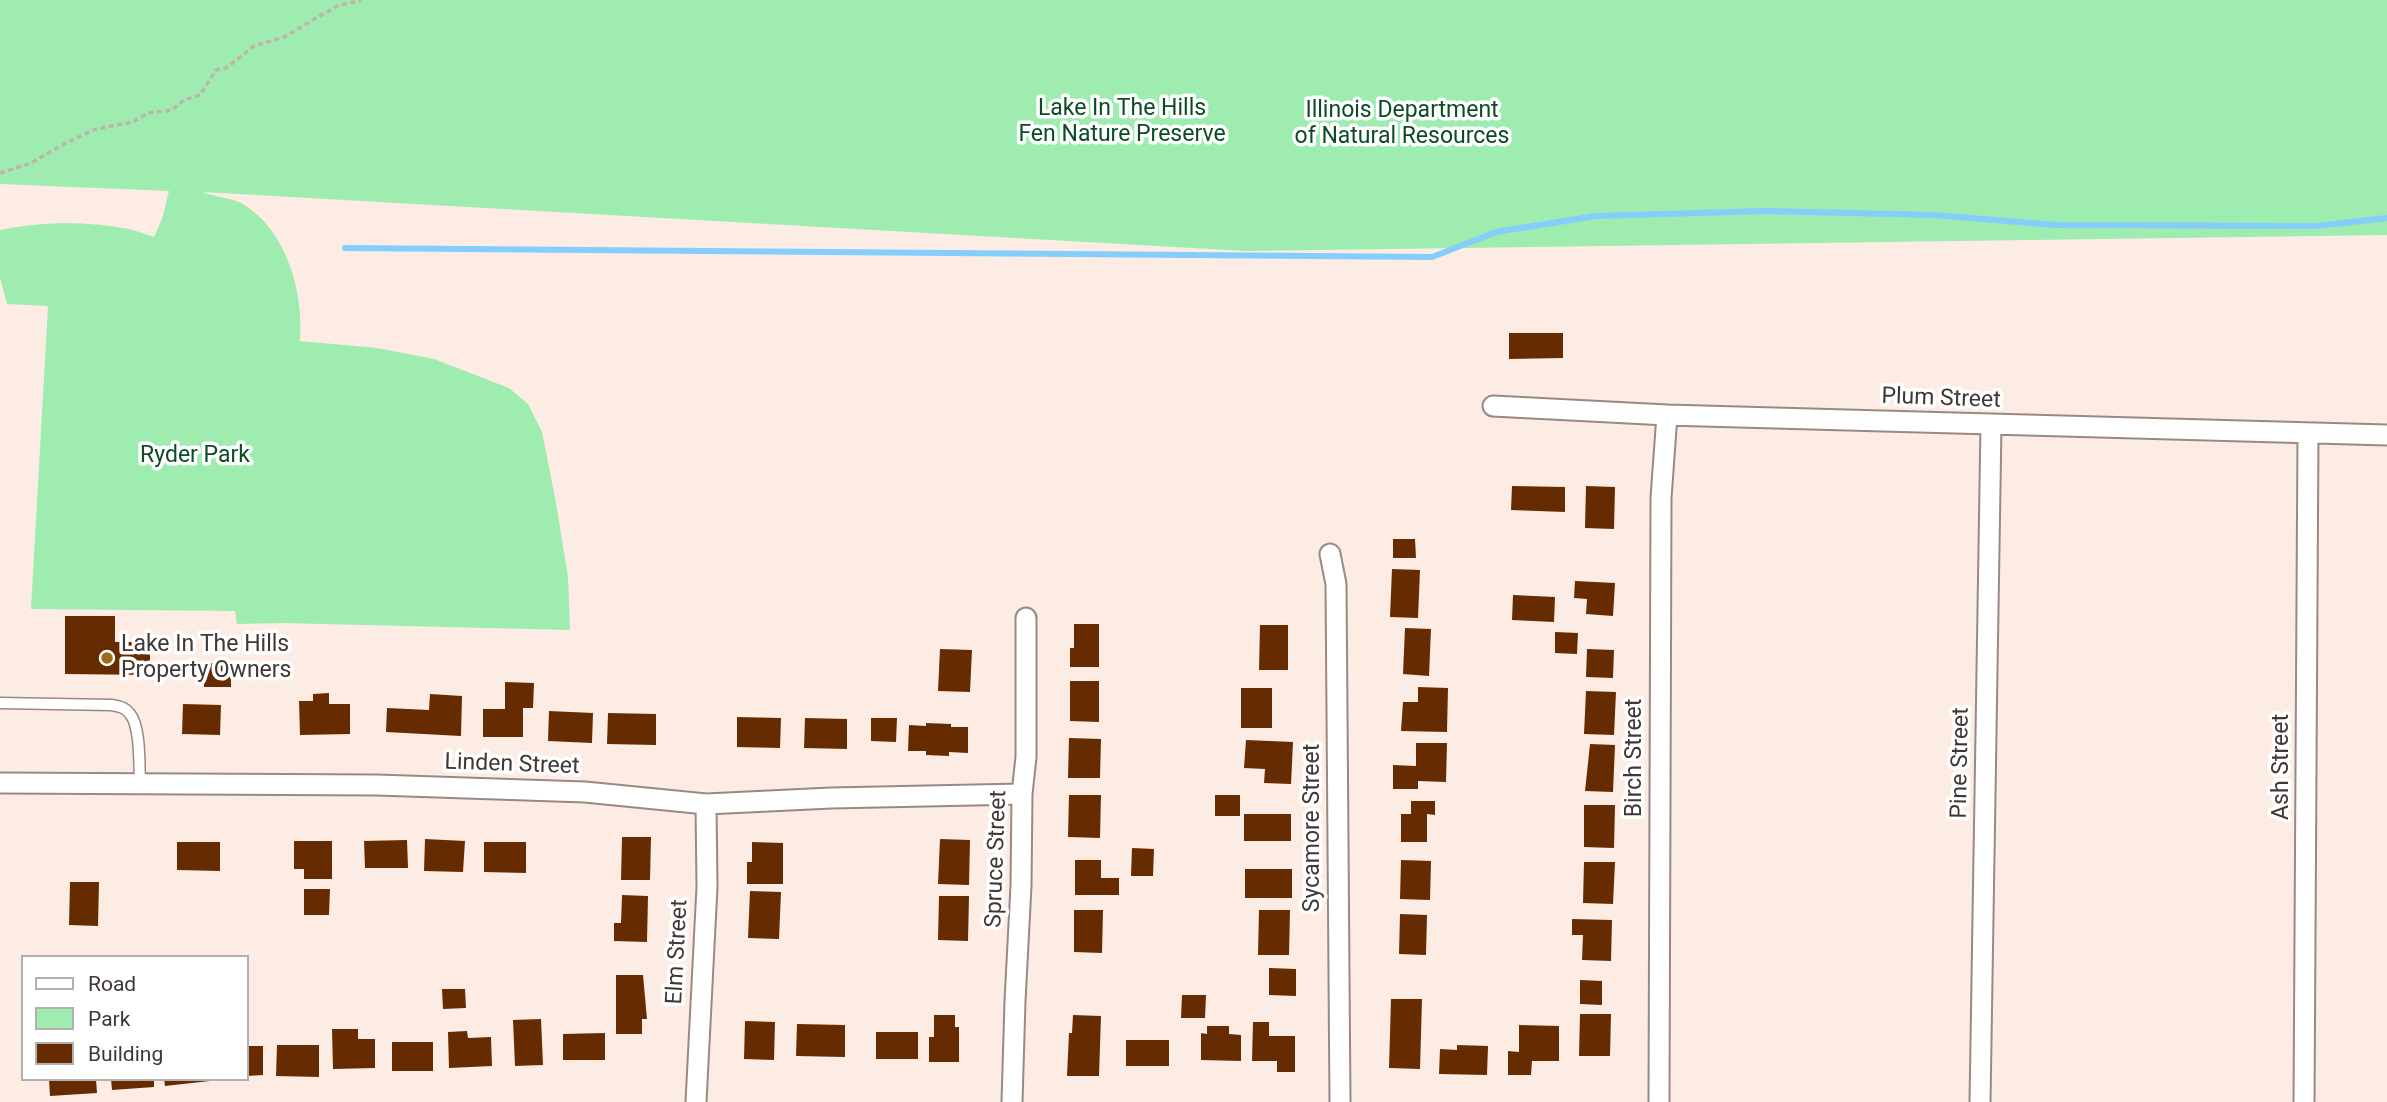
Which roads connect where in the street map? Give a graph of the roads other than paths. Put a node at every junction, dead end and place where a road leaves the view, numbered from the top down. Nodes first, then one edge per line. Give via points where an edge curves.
1 (1493, 406) dead end
2 (1667, 415) junction
3 (1991, 425) junction
4 (2308, 433) junction
5 (2387, 435) edge
6 (1330, 554) dead end
7 (1026, 618) dead end
8 (0, 703) edge
9 (0, 783) edge
10 (140, 785) junction
11 (1023, 794) junction
12 (706, 804) junction
13 (696, 1102) edge
14 (1012, 1102) edge
15 (1339, 1102) edge
16 (1659, 1102) edge
17 (1980, 1102) edge
18 (2305, 1102) edge

1 - 2 street, Plum Street
2 - 3 street, Plum Street
2 - 16 street, Birch Street via 1661,498
3 - 4 street, Plum Street
3 - 17 street, Pine Street
4 - 5 street, Plum Street
4 - 18 street, Ash Street
6 - 15 street, Sycamore Street via 1336,584
7 - 11 street, Spruce Street
8 - 10 lane via 123,707 136,724
9 - 10 street, Linden Street
10 - 12 street, Linden Street via 377,785 585,792
11 - 12 street, Linden Street
11 - 14 street, Spruce Street
12 - 13 street, Elm Street

